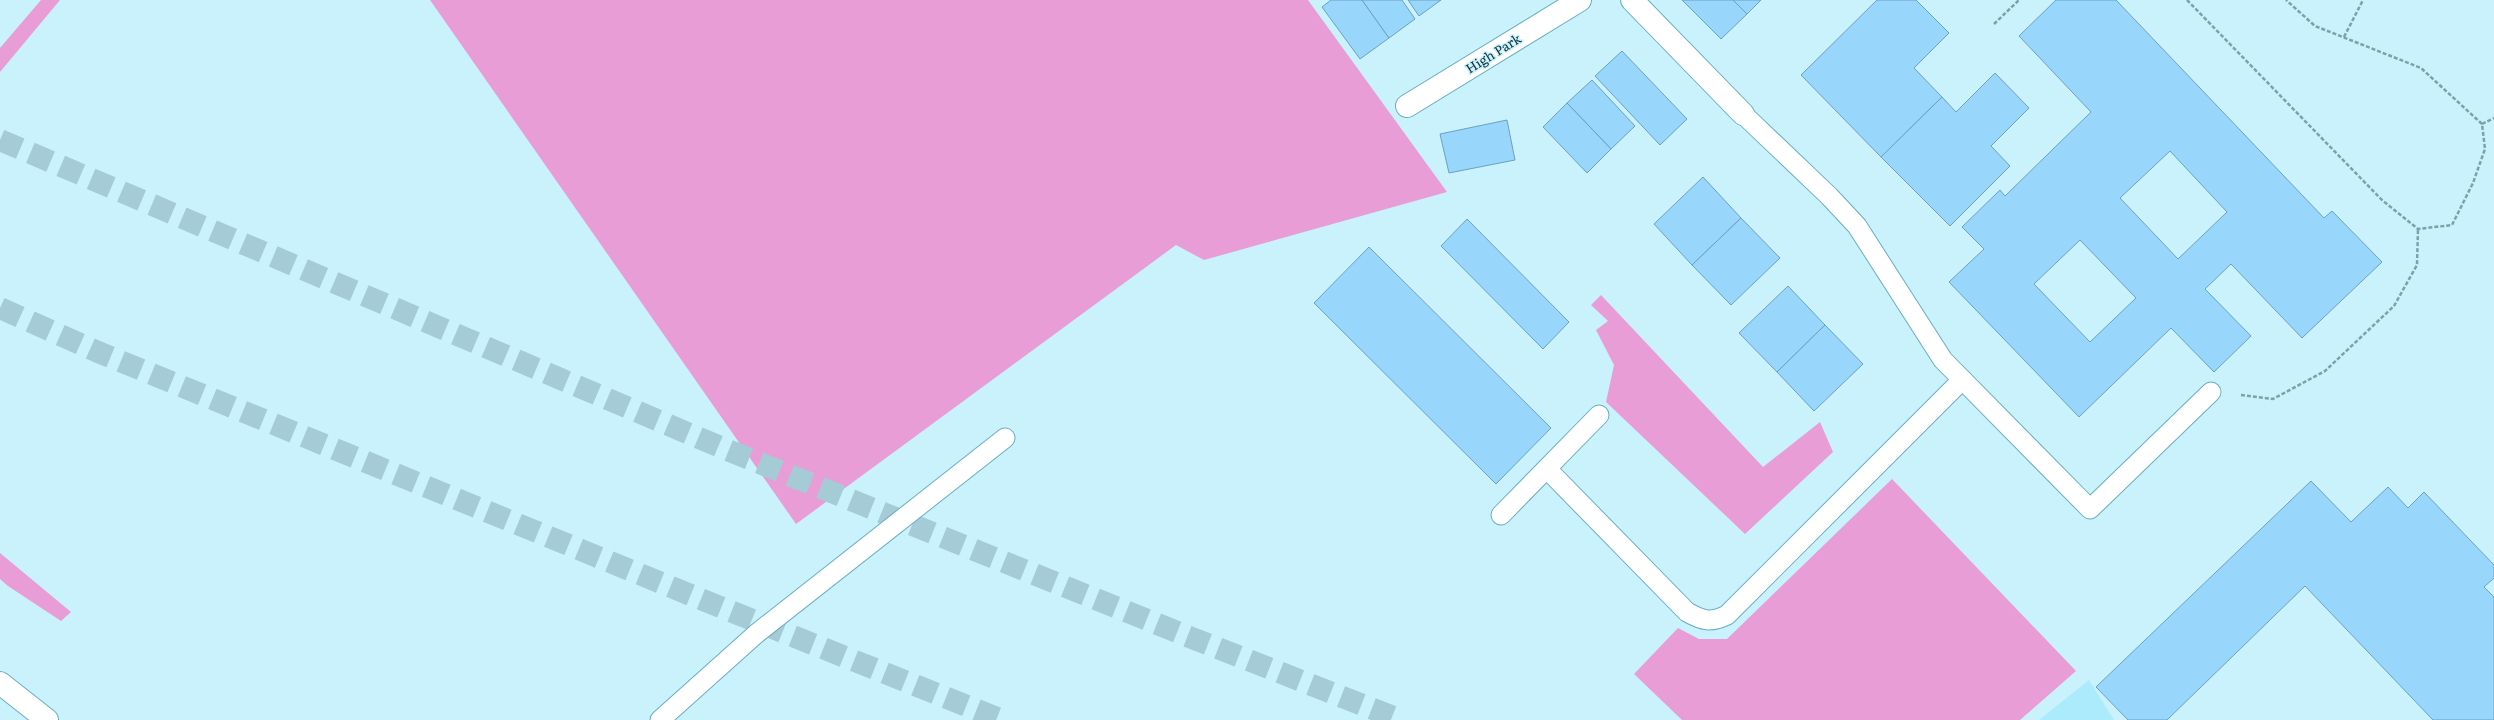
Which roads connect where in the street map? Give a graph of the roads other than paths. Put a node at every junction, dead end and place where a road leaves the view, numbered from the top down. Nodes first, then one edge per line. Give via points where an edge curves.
1 (1580, 0) edge
2 (1632, 0) edge
3 (1407, 106) dead end
4 (1743, 114) joint
5 (1962, 380) junction
6 (2211, 392) road end
7 (1599, 415) dead end
8 (1005, 438) dead end
9 (1546, 469) junction
10 (1501, 515) dead end
11 (0, 683) edge
12 (47, 720) edge
13 (660, 720) edge

1 - 3 street, High Park
2 - 4 street
4 - 5 lane via 1857,226 1943,360
5 - 6 lane via 2090,509
5 - 9 lane via 1727,615 1713,622 1700,620 1687,612
7 - 9 lane
8 - 13 lane via 756,634
9 - 10 lane
11 - 12 street

